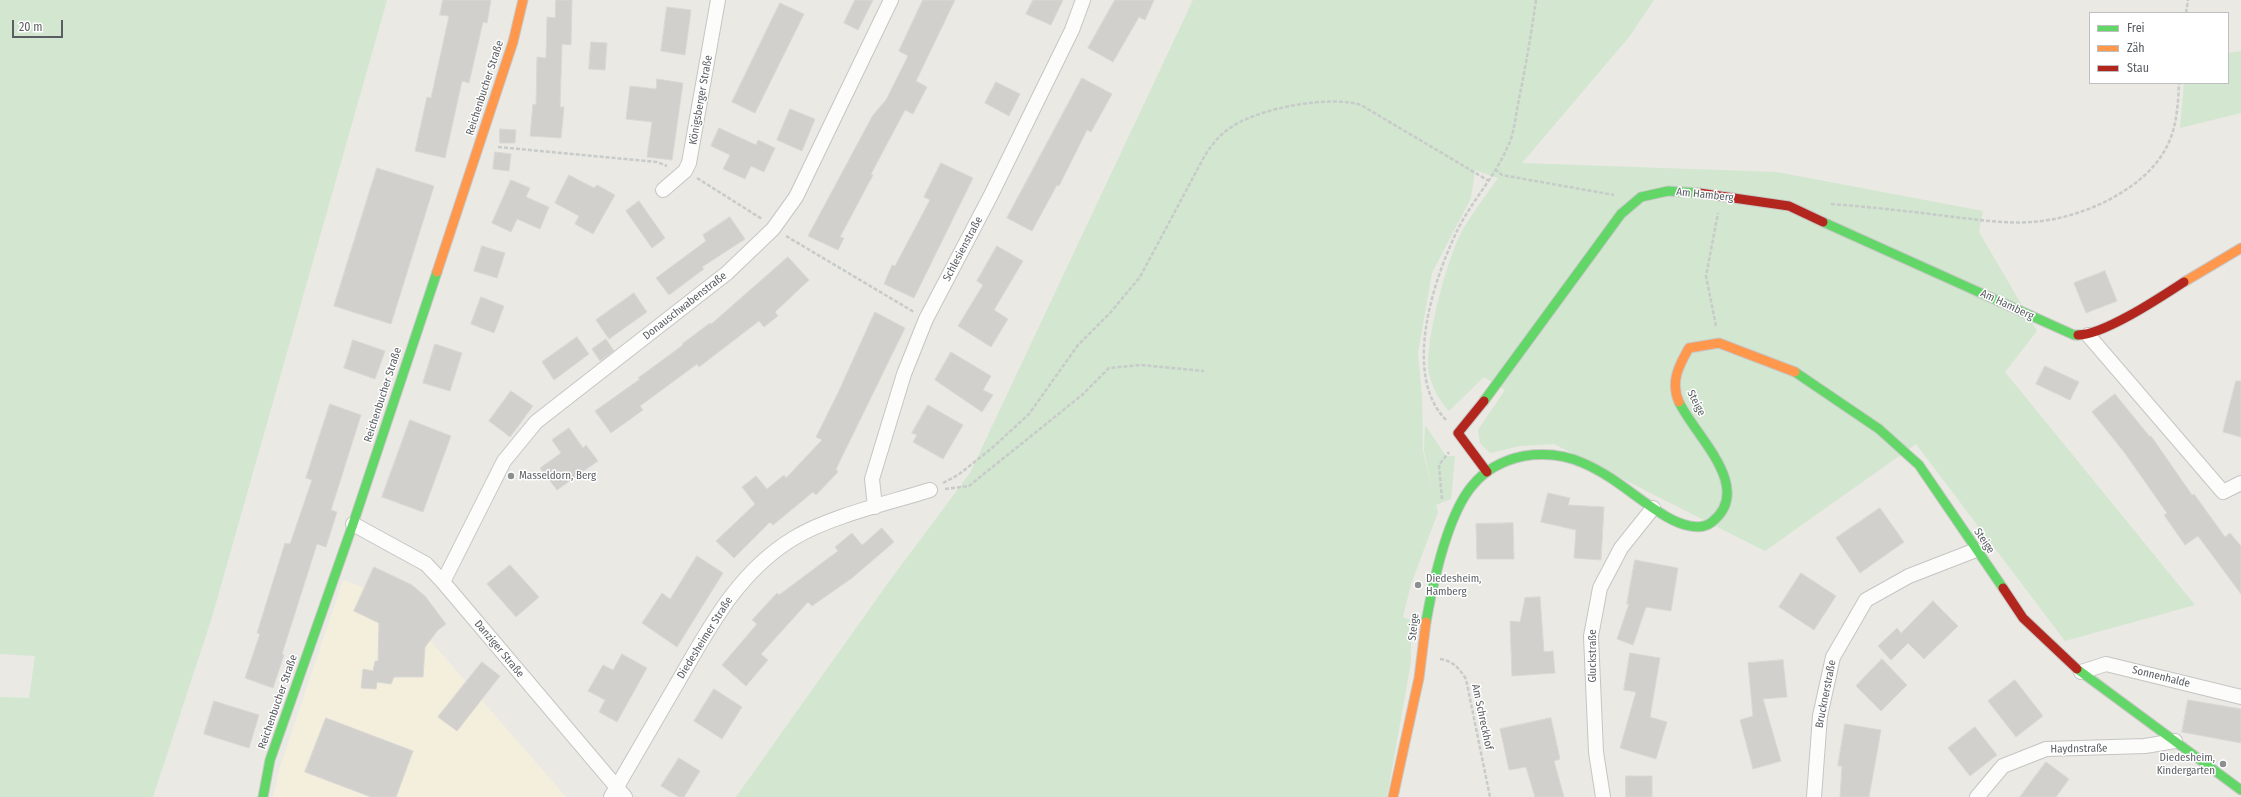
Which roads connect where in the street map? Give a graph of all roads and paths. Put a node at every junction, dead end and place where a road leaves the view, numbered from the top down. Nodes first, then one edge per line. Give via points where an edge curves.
1 (523, 0) edge
2 (718, 0) edge
3 (891, 0) edge
4 (1083, 0) edge
5 (1536, 0) edge
6 (2188, 0) edge
7 (2186, 12) edge
8 (2179, 84) edge
9 (480, 142) junction
10 (668, 166) dead end
11 (1495, 169) junction
12 (695, 176) dead end
13 (1489, 181) junction
14 (663, 190) dead end
15 (1722, 195) junction
16 (1632, 203) junction
17 (1827, 203) dead end
18 (769, 225) junction
19 (2241, 248) edge
20 (926, 319) junction
21 (2088, 335) junction
22 (1719, 343) junction
23 (1204, 371) dead end
24 (1458, 433) junction
25 (1487, 472) junction
26 (2241, 483) edge
27 (930, 490) junction
28 (876, 507) junction
29 (1653, 508) junction
30 (353, 524) junction
31 (1976, 550) junction
32 (443, 582) junction
33 (1435, 658) dead end
34 (2081, 672) junction
35 (2241, 697) edge
36 (2175, 741) junction
37 (2241, 790) edge
38 (617, 794) edge
39 (263, 797) edge
40 (1393, 797) edge
41 (1490, 797) edge
42 (1603, 797) edge
43 (1814, 797) edge
44 (1977, 797) edge

1 - 9 street, Reichenbucher Straße via 513,42
2 - 14 street, Königsberger Straße via 689,163 685,171
3 - 18 street, Donauschwabenstraße via 796,197
4 - 20 street, Schlesienstraße via 1072,30 991,195
5 - 11 path via 1512,134 1507,149
6 - 7 path
8 - 17 path via 2177,112 2166,148 2146,174 2115,198 2076,213 2031,222
9 - 10 path via 487,146 657,162
9 - 30 street, Reichenbucher Straße
11 - 13 path
11 - 16 path via 1502,175 1626,197
12 - 18 path
13 - 24 path via 1458,230 1442,268 1431,307 1423,358 1426,387 1441,415
13 - 27 path via 1361,106 1348,101 1286,108 1249,117 1222,134 1204,157 1140,277 1110,313 1078,345 1029,414 958,475
15 - 16 street, Am Hamberg via 1668,191 1641,197
15 - 21 street, Am Hamberg via 1789,206 2074,335
15 - 22 path via 1706,276
16 - 24 street, Am Hamberg via 1621,214 1498,384
18 - 20 path
18 - 32 street, Donauschwabenstraße via 727,273 536,422 504,461
19 - 21 street via 2137,311
20 - 28 street, Schlesienstraße via 904,374 872,479
21 - 26 street via 2224,492
22 - 29 street, Steige via 1689,348 1679,366 1675,382 1679,400 1726,477 1729,494 1724,511 1710,525 1700,526 1675,522
22 - 31 street, Steige via 1790,369 1879,429 1919,465
23 - 27 path via 1141,365 1109,368 1082,395 969,486
24 - 25 street
25 - 29 street, Steige via 1509,460 1546,453 1582,462 1615,480
25 - 40 street, Steige via 1471,487 1458,507 1444,550 1428,611 1424,655
27 - 28 street, Diedesheimer Straße
28 - 38 street, Diedesheimer Straße via 821,525 794,538 760,562 716,616
29 - 42 street, Gluckstraße via 1621,548 1600,588 1591,636 1596,752
30 - 32 street, Danziger Straße via 426,564
30 - 39 street, Reichenbucher Straße via 270,760
31 - 34 street, Steige via 2023,618
31 - 43 street, Brucknerstraße via 1909,576 1866,600 1833,657 1820,716
32 - 38 street, Danziger Straße
33 - 41 path, Am Schreckhof via 1448,660 1459,668 1466,679
34 - 35 street, Sonnenhalde via 2106,664
34 - 36 street, Steige
36 - 37 street, Steige
36 - 44 street, Haydnstraße via 2145,746 2046,749 2003,766

